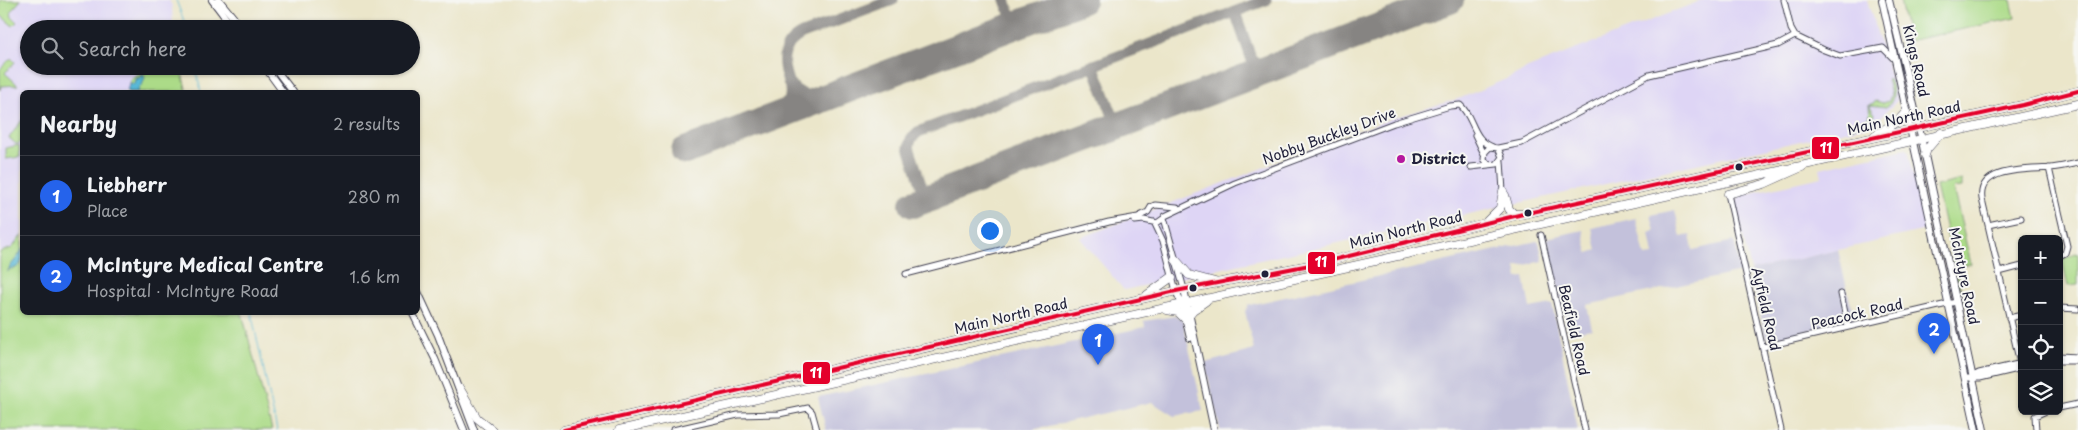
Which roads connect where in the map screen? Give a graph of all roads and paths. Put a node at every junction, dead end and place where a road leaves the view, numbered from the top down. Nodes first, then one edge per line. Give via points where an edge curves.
1 (212, 0) edge
2 (219, 0) edge
3 (1784, 0) edge
4 (1882, 0) edge
5 (1889, 0) edge
6 (227, 20) edge
7 (236, 20) edge
8 (1795, 36) junction
9 (1895, 60) junction
10 (271, 75) edge
11 (280, 75) edge
12 (282, 90) edge
13 (291, 90) edge
14 (2078, 91) edge
15 (2078, 104) edge
16 (1906, 112) junction
17 (1919, 128) junction
18 (1474, 130) junction
19 (1910, 130) junction
20 (1942, 133) junction
21 (1869, 138) junction
22 (1921, 138) junction
23 (1912, 140) junction
24 (1522, 142) junction
25 (1495, 148) junction
26 (1484, 155) junction
27 (1925, 155) junction
28 (1501, 160) junction
29 (1815, 161) junction
30 (2078, 163) edge
31 (1490, 164) junction
32 (2049, 168) junction
33 (1503, 190) junction
34 (1728, 194) joint
35 (1936, 205) junction
36 (1161, 206) junction
37 (1182, 207) junction
38 (1148, 212) junction
39 (1523, 214) junction
40 (1165, 217) junction
41 (2020, 218) dead end
42 (1122, 220) junction
43 (1153, 222) junction
44 (1931, 223) junction
45 (1483, 224) junction
46 (1988, 225) junction
47 (1541, 235) dead end
48 (2063, 254) edge
49 (1176, 259) junction
50 (2018, 267) edge
51 (1999, 272) junction
52 (906, 274) dead end
53 (1172, 277) junction
54 (1218, 282) junction
55 (1180, 290) junction
56 (1841, 294) dead end
57 (420, 296) edge
58 (1212, 298) junction
59 (1141, 299) junction
60 (1956, 302) junction
61 (1184, 304) junction
62 (1949, 304) junction
63 (2063, 308) edge
64 (2078, 309) edge
65 (1159, 310) junction
66 (413, 315) edge
67 (2018, 316) edge
68 (1187, 318) junction
69 (2009, 318) junction
70 (1848, 327) junction
71 (1763, 347) junction
72 (2018, 353) edge
73 (2063, 356) edge
74 (2078, 357) edge
75 (2063, 361) edge
76 (2078, 361) edge
77 (2018, 366) edge
78 (1969, 377) junction
79 (460, 389) junction
80 (2078, 404) edge
81 (2063, 407) edge
82 (2037, 415) edge
83 (464, 430) edge
84 (474, 430) edge
85 (492, 430) edge
86 (564, 430) edge
87 (619, 430) edge
88 (673, 430) edge
89 (817, 430) edge
90 (1214, 430) edge
91 (1585, 430) edge
92 (1781, 430) edge
93 (1976, 430) edge
94 (1984, 430) edge
95 (2036, 430) edge

1 - 6 main road
2 - 7 main road
3 - 8 street
4 - 9 main road, Kings Road
5 - 17 main road, Kings Road
8 - 9 street via 1840,56 1884,48
8 - 24 street via 1778,45 1649,75
9 - 16 main road, Kings Road
10 - 12 main road
11 - 13 main road
14 - 17 highway, Main North Road
15 - 20 highway, Main North Road
16 - 19 main road, Kings Road
16 - 21 highway via 1898,121
17 - 19 highway, Main North Road
17 - 22 main road, McIntyre Road
18 - 25 street, Nobby Buckley Drive via 1482,141
18 - 26 street, Nobby Buckley Drive
18 - 37 street, Nobby Buckley Drive via 1464,108 1450,106 1394,123
19 - 21 highway, Main North Road
19 - 23 main road, Kings Road
20 - 22 highway, Main North Road
20 - 27 highway
21 - 39 highway, Main North Road
22 - 23 highway, Main North Road
22 - 27 main road, McIntyre Road
23 - 29 highway, Main North Road
23 - 44 main road, McIntyre Road
24 - 25 street
24 - 28 street via 1506,152
25 - 26 street via 1488,148
25 - 28 street via 1502,154
26 - 31 street
26 - 31 street via 1471,167
27 - 35 main road, McIntyre Road
28 - 31 street via 1495,165
28 - 33 street
29 - 34 highway via 1764,184
29 - 58 highway, Main North Road
30 - 32 street
31 - 33 street
32 - 46 street via 1995,175 1986,181 1982,195
32 - 48 street via 2067,246
33 - 39 highway via 1509,209 1514,214
33 - 45 highway via 1500,208
34 - 71 street, Ayfield Road
35 - 44 main road via 1935,221
35 - 60 main road, McIntyre Road
36 - 37 street, Nobby Buckley Drive
36 - 38 street via 1153,206
36 - 40 street
37 - 40 street, Nobby Buckley Drive
38 - 42 street
38 - 43 street
39 - 45 highway, Main North Road
40 - 43 street via 1160,222
40 - 49 street
41 - 46 street
42 - 43 street
42 - 52 street
43 - 53 street via 1163,241
44 - 62 main road, McIntyre Road
45 - 54 highway, Main North Road via 1338,260
46 - 51 street
47 - 91 street, Beafield Road
49 - 54 highway via 1189,275
49 - 55 street
50 - 51 street
51 - 69 street
53 - 55 street
53 - 59 highway
54 - 55 highway, Main North Road
55 - 59 highway, Main North Road
55 - 61 main road
56 - 70 street
57 - 79 main road
58 - 61 highway, Main North Road
58 - 68 highway
59 - 86 highway, Main North Road
60 - 62 street, Peacock Road
60 - 78 main road, McIntyre Road
61 - 65 highway, Main North Road
61 - 68 main road
62 - 70 street, Peacock Road
62 - 78 main road, McIntyre Road
63 - 64 street
65 - 68 highway via 1178,312
65 - 87 highway, Main North Road
66 - 83 main road
67 - 69 street
68 - 90 main road
69 - 72 street
70 - 71 street, Peacock Road
71 - 92 street, Ayfield Road
73 - 74 street
75 - 76 street
77 - 78 street via 1979,372
78 - 93 main road, McIntyre Road
78 - 94 main road, McIntyre Road
79 - 84 main road
79 - 85 highway via 477,418
80 - 81 street
82 - 95 street
88 - 89 street via 738,415 808,408

